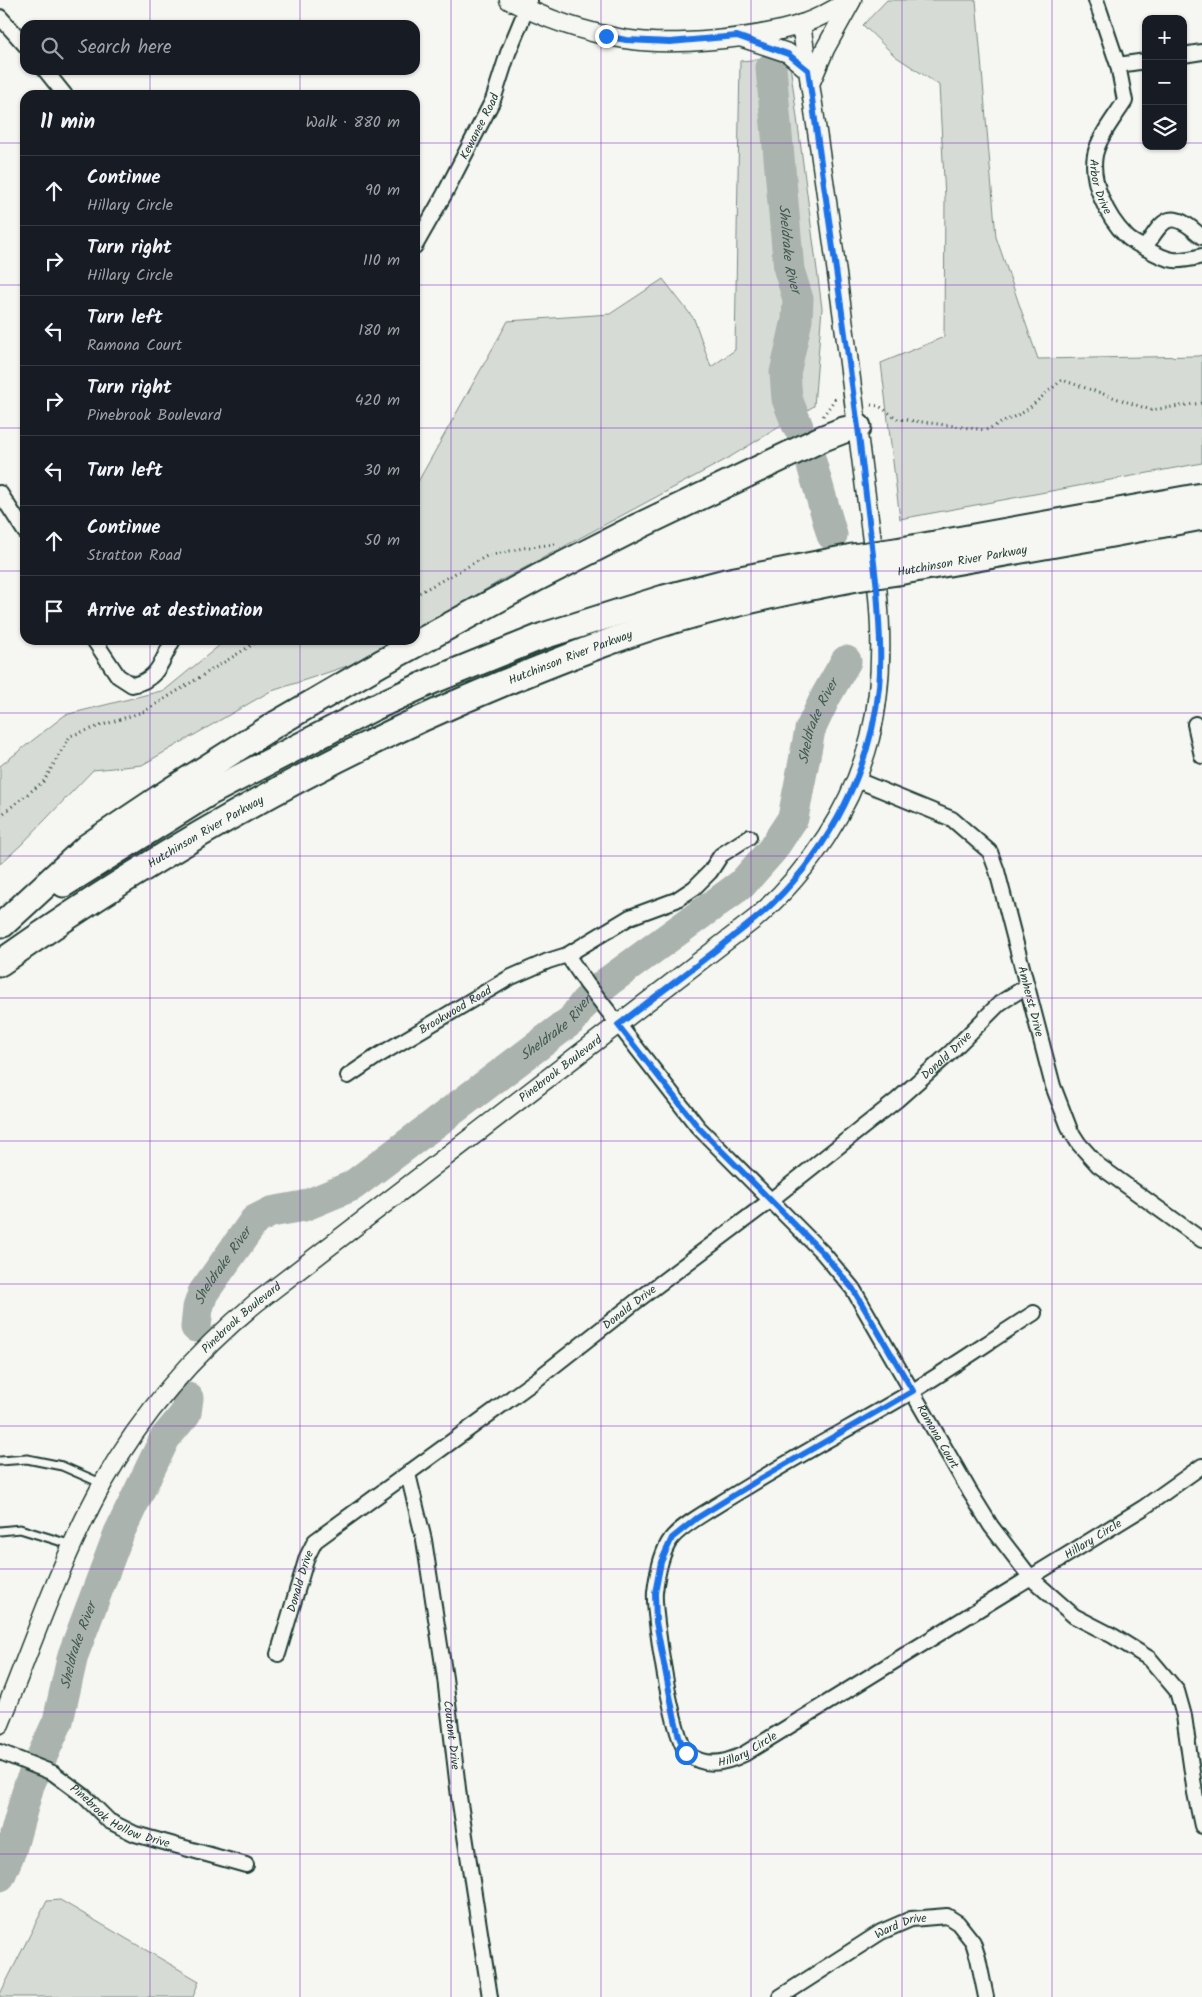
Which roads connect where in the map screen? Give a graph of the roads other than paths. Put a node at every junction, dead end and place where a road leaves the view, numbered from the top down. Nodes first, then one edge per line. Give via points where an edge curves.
1 (509, 0) edge
2 (851, 0) edge
3 (1096, 0) edge
4 (528, 5) edge
5 (0, 17) edge
6 (802, 24) junction
7 (737, 36) junction
8 (20, 39) edge
9 (1202, 52) edge
10 (1187, 54) edge
11 (1142, 62) edge
12 (1118, 65) junction
13 (49, 75) edge
14 (809, 77) junction
15 (61, 90) edge
16 (420, 237) edge
17 (1202, 237) edge
18 (1145, 248) junction
19 (1202, 256) edge
20 (858, 427) junction
21 (0, 493) edge
22 (1202, 496) edge
23 (1202, 517) edge
24 (20, 524) edge
25 (897, 561) junction
26 (855, 568) junction
27 (420, 642) edge
28 (97, 645) edge
29 (170, 645) edge
30 (414, 645) edge
31 (1195, 724) dead end
32 (1202, 756) edge
33 (856, 780) junction
34 (748, 837) dead end
35 (2, 926) edge
36 (567, 955) junction
37 (0, 962) edge
38 (1027, 986) junction
39 (618, 1025) junction
40 (348, 1076) dead end
41 (771, 1200) junction
42 (1202, 1240) edge
43 (1034, 1313) dead end
44 (913, 1391) junction
45 (0, 1461) edge
46 (1202, 1466) edge
47 (408, 1474) junction
48 (103, 1484) junction
49 (0, 1531) edge
50 (73, 1545) junction
51 (1031, 1578) junction
52 (278, 1654) dead end
53 (0, 1724) edge
54 (0, 1752) edge
55 (1202, 1826) edge
56 (246, 1865) dead end
57 (490, 1997) edge
58 (780, 1997) edge
59 (986, 1997) edge

1 - 4 street
2 - 6 street
2 - 14 street
3 - 12 street, Arbor Drive
4 - 7 street via 583,30 626,40 670,42
4 - 16 street, Kewanee Road via 493,100
5 - 8 street
6 - 7 street
6 - 14 street, Pinebrook Boulevard
7 - 14 street via 788,54
9 - 10 street
11 - 12 street
12 - 18 street, Arbor Drive via 1125,101 1095,154 1096,182 1107,211 1126,237
13 - 15 street
14 - 20 street, Pinebrook Boulevard
17 - 18 street via 1177,219 1167,219
18 - 19 street, Arbor Drive via 1162,258 1180,262
20 - 27 highway via 821,439 639,526
20 - 33 street, Pinebrook Boulevard via 877,589 880,665 872,728
21 - 24 street
22 - 25 highway, Hutchinson River Parkway
23 - 25 highway, Hutchinson River Parkway via 1102,536
25 - 26 highway, Hutchinson River Parkway, bridge
26 - 35 highway, Hutchinson River Parkway via 725,582 664,598 543,636 432,681 209,793
26 - 37 highway, Hutchinson River Parkway via 789,591 671,622 552,663 437,711 266,795 104,892
28 - 29 street via 118,676 132,685 154,676
30 - 35 highway via 222,758 88,846
31 - 32 street
33 - 38 street, Amherst Drive via 952,819 990,852
33 - 39 street, Pinebrook Boulevard via 820,846 773,904
34 - 36 street, Brookwood Road via 721,855 694,888 676,900 630,917
36 - 39 street
36 - 40 street, Brookwood Road via 509,978
38 - 41 street, Donald Drive via 1000,1003 897,1100
38 - 42 street, Amherst Drive via 1053,1086 1079,1144 1098,1165
39 - 41 street, Ramona Court via 698,1127
39 - 48 street, Pinebrook Boulevard via 225,1328 146,1418
41 - 44 street, Ramona Court via 853,1289
41 - 47 street, Donald Drive
43 - 44 street, Hillary Circle
44 - 51 street, Ramona Court via 980,1509
44 - 51 street, Hillary Circle via 760,1479 697,1518 672,1538 659,1570 655,1593 656,1622 679,1737 686,1753 711,1763 728,1762 744,1754
45 - 48 lane via 26,1459 62,1466
46 - 51 street, Hillary Circle via 1143,1508
47 - 52 street, Donald Drive via 315,1541 307,1557
47 - 57 street, Coutant Drive via 424,1540
48 - 50 street, Pinebrook Boulevard
49 - 50 lane via 20,1529
50 - 53 street, Pinebrook Boulevard
51 - 55 street, Ramona Court via 1074,1616 1150,1660 1177,1691
54 - 56 street, Pinebrook Hollow Drive via 53,1773 84,1796 109,1821 135,1834
58 - 59 street, Ward Drive via 881,1932 911,1919 947,1916 958,1923 973,1942

